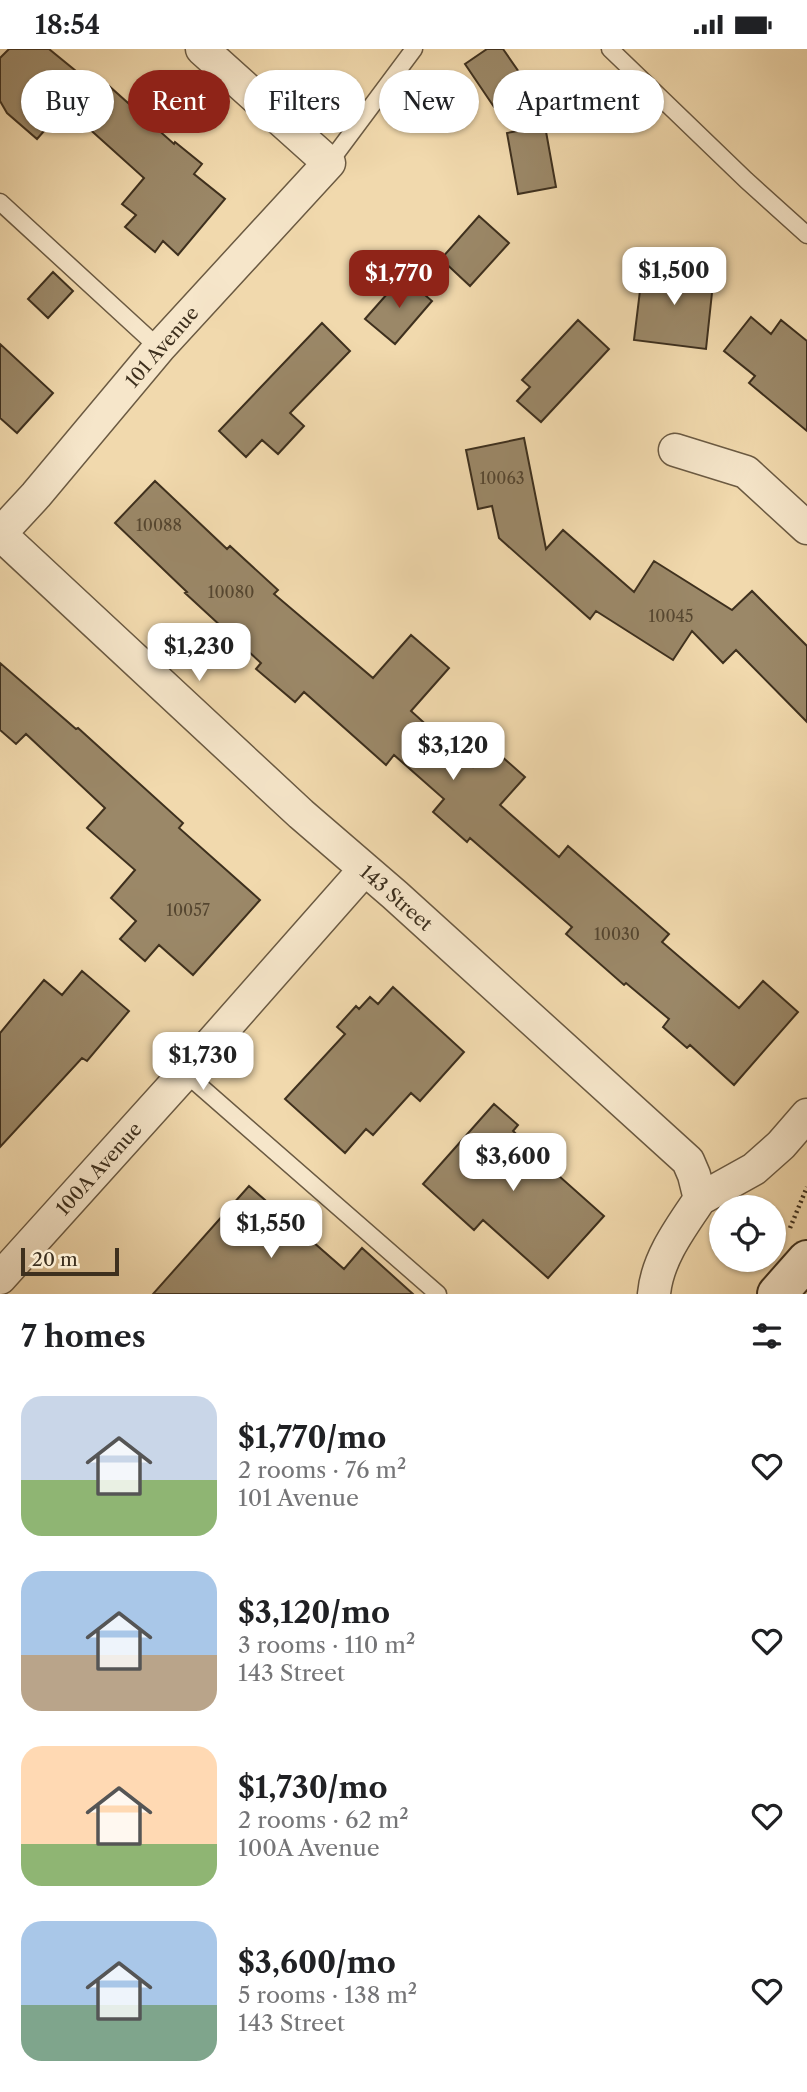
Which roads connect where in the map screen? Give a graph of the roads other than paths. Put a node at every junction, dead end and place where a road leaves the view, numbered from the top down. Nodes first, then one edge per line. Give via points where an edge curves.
1 (202, 49) edge
2 (414, 49) edge
3 (610, 49) edge
4 (329, 163) junction
5 (0, 202) edge
6 (807, 235) edge
7 (159, 348) junction
8 (675, 450) dead end
9 (807, 528) edge
10 (0, 534) edge
11 (364, 870) junction
12 (186, 1073) junction
13 (807, 1115) edge
14 (699, 1199) junction
15 (797, 1249) edge
16 (0, 1278) edge
17 (439, 1294) edge
18 (655, 1294) edge
19 (777, 1294) edge

1 - 4 street
2 - 4 lane
3 - 6 lane
4 - 7 street, 101 Avenue
5 - 7 lane
7 - 10 street, 101 Avenue
8 - 9 street via 746,472
10 - 11 street, 143 Street
11 - 12 street, 100A Avenue
11 - 14 street, 143 Street via 688,1161
12 - 16 street, 100A Avenue
12 - 17 lane
13 - 14 street via 754,1169
14 - 18 street via 673,1239
15 - 19 main road

